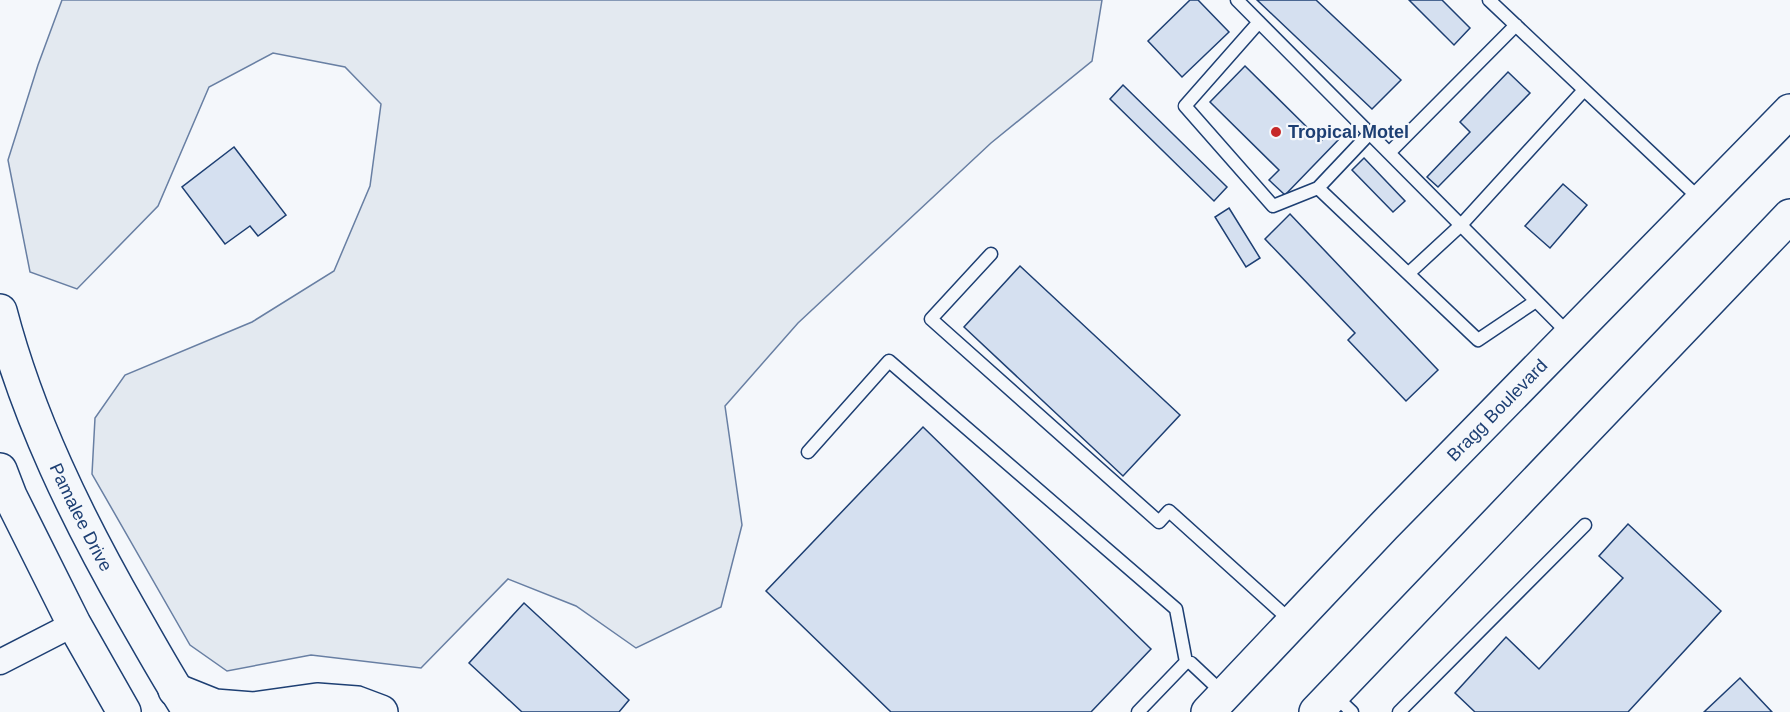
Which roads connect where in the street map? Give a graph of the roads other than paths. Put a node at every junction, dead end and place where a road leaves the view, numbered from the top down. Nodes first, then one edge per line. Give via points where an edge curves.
1 (1237, 0) edge
2 (1489, 0) edge
3 (1259, 22) junction
4 (1516, 25) junction
5 (1584, 90) junction
6 (1790, 111) edge
7 (1370, 133) junction
8 (1389, 153) junction
9 (1318, 188) junction
10 (1702, 201) junction
11 (1790, 216) edge
12 (1461, 225) junction
13 (991, 254) dead end
14 (1408, 273) junction
15 (1536, 301) junction
16 (0, 311) edge
17 (1570, 335) junction
18 (808, 452) dead end
19 (0, 470) edge
20 (1585, 525) dead end
21 (1293, 623) junction
22 (74, 624) junction
23 (0, 662) edge
24 (1186, 662) junction
25 (182, 701) edge
26 (1216, 703) edge
27 (1334, 706) edge
28 (124, 712) edge
29 (381, 712) edge
30 (1138, 712) edge
31 (1399, 712) edge

1 - 3 lane
2 - 4 lane
3 - 7 lane
3 - 9 lane via 1185,106 1273,206
4 - 5 lane
4 - 8 lane
5 - 10 lane
5 - 12 lane
6 - 10 main road, Bragg Boulevard
7 - 8 lane
7 - 9 lane
8 - 12 lane
9 - 14 lane
10 - 17 main road, Bragg Boulevard
11 - 27 main road
12 - 14 lane
12 - 15 lane
13 - 21 lane via 931,318 1159,522 1169,511
14 - 15 lane via 1478,340
15 - 17 lane
16 - 25 main road, Pamalee Drive via 42,436 96,550
17 - 21 main road, Bragg Boulevard
18 - 24 lane via 889,361 1176,609
19 - 22 main road
20 - 31 lane
21 - 26 main road, Bragg Boulevard
22 - 23 street
22 - 28 main road
24 - 26 lane via 1191,663
24 - 30 lane
25 - 29 main road via 253,709 317,700 357,703

